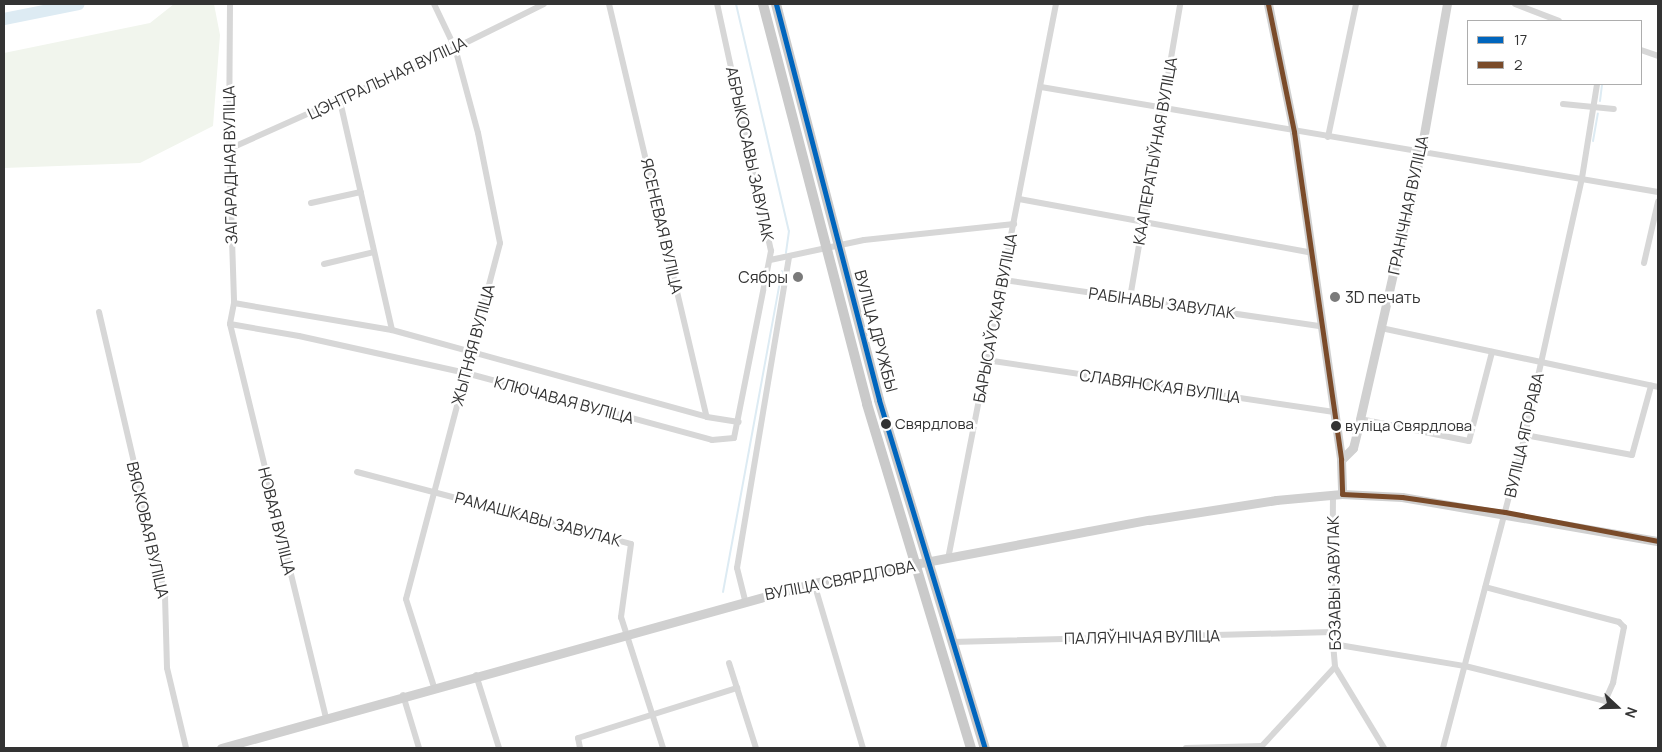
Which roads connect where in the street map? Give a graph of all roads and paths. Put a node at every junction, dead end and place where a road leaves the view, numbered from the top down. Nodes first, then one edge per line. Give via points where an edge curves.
1 (230, 4) edge
2 (434, 4) edge
3 (544, 4) edge
4 (608, 4) edge
5 (717, 4) edge
6 (764, 4) edge
7 (776, 4) edge
8 (1056, 4) edge
9 (1180, 4) edge
10 (1268, 4) edge
11 (1356, 4) edge
12 (1448, 4) edge
13 (1514, 4) edge
14 (1556, 20) edge
15 (455, 48) junction
16 (1642, 50) edge
17 (1658, 56) edge
18 (1597, 85) edge
19 (1041, 87) junction
20 (340, 101) junction
21 (1563, 104) dead end
22 (1164, 109) junction
23 (1594, 109) junction
24 (1614, 109) dead end
25 (1294, 132) junction
26 (1328, 137) junction
27 (229, 149) junction
28 (1421, 151) junction
29 (806, 172) junction
30 (1582, 178) junction
31 (361, 192) junction
32 (1658, 192) edge
33 (1019, 198) junction
34 (1658, 202) edge
35 (311, 203) dead end
36 (1142, 220) junction
37 (1014, 224) junction
38 (837, 246) junction
39 (825, 249) junction
40 (374, 252) junction
41 (1310, 252) junction
42 (789, 257) junction
43 (770, 260) junction
44 (1644, 263) dead end
45 (324, 264) dead end
46 (1004, 280) junction
47 (1130, 298) junction
48 (234, 303) junction
49 (99, 312) dead end
50 (230, 324) junction
51 (857, 324) junction
52 (1320, 326) junction
53 (1381, 328) junction
54 (392, 330) junction
55 (472, 349) junction
56 (1492, 352) junction
57 (986, 360) junction
58 (1541, 362) junction
59 (466, 373) junction
60 (1655, 386) edge
61 (1334, 412) junction
62 (707, 416) junction
63 (1360, 418) junction
64 (739, 422) junction
65 (1525, 435) junction
66 (1342, 460) junction
67 (356, 472) dead end
68 (435, 491) junction
69 (894, 492) junction
70 (1338, 494) junction
71 (1505, 512) junction
72 (1658, 541) edge
73 (948, 559) junction
74 (929, 563) junction
75 (914, 566) junction
76 (814, 583) junction
77 (1485, 587) junction
78 (745, 600) junction
79 (1332, 632) junction
80 (627, 634) junction
81 (952, 642) junction
82 (1333, 644) junction
83 (729, 663) dead end
84 (1466, 666) junction
85 (1335, 667) junction
86 (476, 675) junction
87 (434, 687) junction
88 (737, 688) junction
89 (403, 695) junction
90 (653, 715) junction
91 (326, 718) junction
92 (1261, 747) edge
93 (186, 748) edge
94 (221, 748) edge
95 (419, 748) edge
96 (499, 748) edge
97 (580, 748) edge
98 (663, 748) edge
99 (756, 748) edge
100 (863, 748) edge
101 (971, 748) edge
102 (985, 748) edge
103 (1186, 748) edge
104 (1384, 748) edge
105 (1443, 748) edge

1 - 27 street, ЗАГАРАДНАЯ ВУЛІЦА
2 - 15 street, ЖЫТНЯЯ ВУЛІЦА
3 - 15 street, ЦЭНТРАЛЬНАЯ ВУЛІЦА
4 - 62 street, ЯСЕНЕВАЯ ВУЛІЦА
5 - 43 street, АБРЫКОСАВЫ ЗАВУЛАК via 771,251
6 - 29 main road, ВУЛІЦА ДРУЖБЫ
7 - 38 main road, ВУЛІЦА ДРУЖБЫ
8 - 19 street, БАРЫСАЎСКАЯ ВУЛІЦА
9 - 22 street, КААПЕРАТЫЎНАЯ ВУЛІЦА
10 - 25 main road
11 - 26 street
12 - 28 main road, ГРАНІЧНАЯ ВУЛІЦА
13 - 14 street
15 - 20 street, ЦЭНТРАЛЬНАЯ ВУЛІЦА
15 - 55 street, ЖЫТНЯЯ ВУЛІЦА via 478,133 500,243
16 - 17 street
18 - 23 street, ВУЛІЦА ЯГОРАВА
19 - 22 street
19 - 33 street, БАРЫСАЎСКАЯ ВУЛІЦА
20 - 27 street, ЦЭНТРАЛЬНАЯ ВУЛІЦА
20 - 31 street
21 - 23 street
22 - 25 street
22 - 36 street, КААПЕРАТЫЎНАЯ ВУЛІЦА
23 - 24 street
23 - 30 street, ВУЛІЦА ЯГОРАВА
25 - 26 street
25 - 41 main road
26 - 28 street
27 - 48 street, ЗАГАРАДНАЯ ВУЛІЦА
28 - 30 street
28 - 53 main road, ГРАНІЧНАЯ ВУЛІЦА
29 - 38 main road via 826,235
29 - 39 main road, ВУЛІЦА ДРУЖБЫ
30 - 32 street
30 - 58 street, ВУЛІЦА ЯГОРАВА
31 - 35 street
31 - 40 street
33 - 36 street
33 - 37 street, БАРЫСАЎСКАЯ ВУЛІЦА
34 - 44 street
36 - 41 street
36 - 47 street, КААПЕРАТЫЎНАЯ ВУЛІЦА
37 - 38 street, БАРЫСАЎСКАЯ ВУЛІЦА
37 - 46 street, БАРЫСАЎСКАЯ ВУЛІЦА
38 - 39 street, БАРЫСАЎСКАЯ ВУЛІЦА
38 - 51 main road, ВУЛІЦА ДРУЖБЫ
39 - 42 street, БАРЫСАЎСКАЯ ВУЛІЦА
39 - 51 main road via 835,255
39 - 69 main road, ВУЛІЦА ДРУЖБЫ
40 - 45 street
40 - 54 street
41 - 52 main road
42 - 43 street, БАРЫСАЎСКАЯ ВУЛІЦА
42 - 78 street, АБРЫКОСАВЫ ЗАВУЛАК via 737,568
43 - 64 street, АБРЫКОСАВЫ ЗАВУЛАК
46 - 47 street, РАБІНАВЫ ЗАВУЛАК
46 - 57 street, БАРЫСАЎСКАЯ ВУЛІЦА
47 - 52 street, РАБІНАВЫ ЗАВУЛАК
48 - 50 street, ЗАГАРАДНАЯ ВУЛІЦА
48 - 54 street, КЛЮЧАВАЯ ВУЛІЦА
49 - 93 street, ВЯСКОВАЯ ВУЛІЦА via 165,596 167,668
50 - 59 street, КЛЮЧАВАЯ ВУЛІЦА
50 - 91 street, НОВАЯ ВУЛІЦА
51 - 74 main road, ВУЛІЦА ДРУЖБЫ
52 - 61 main road
53 - 56 street
53 - 63 main road, ГРАНІЧНАЯ ВУЛІЦА
54 - 55 street, КЛЮЧАВАЯ ВУЛІЦА
55 - 59 street, ЖЫТНЯЯ ВУЛІЦА
55 - 62 street, КЛЮЧАВАЯ ВУЛІЦА
56 - 58 street
56 - 63 street via 1469,441
57 - 61 street, СЛАВЯНСКАЯ ВУЛІЦА
57 - 73 street, БАРЫСАЎСКАЯ ВУЛІЦА
58 - 60 street
58 - 65 street, ВУЛІЦА ЯГОРАВА
59 - 64 street, КЛЮЧАВАЯ ВУЛІЦА via 712,440 734,438
59 - 68 street, ЖЫТНЯЯ ВУЛІЦА
60 - 65 street via 1632,456
61 - 66 main road
62 - 64 street
63 - 66 main road, ГРАНІЧНАЯ ВУЛІЦА via 1353,448
65 - 71 street, ВУЛІЦА ЯГОРАВА
66 - 70 main road
67 - 68 street, РАМАШКАВЫ ЗАВУЛАК
68 - 80 street, РАМАШКАВЫ ЗАВУЛАК via 631,544 621,617
68 - 87 street, ЖЫТНЯЯ ВУЛІЦА via 406,599
69 - 74 main road via 918,556
69 - 75 main road, ВУЛІЦА ДРУЖБЫ
70 - 71 main road, ВУЛІЦА СВЯРДЛОВА via 1402,497
70 - 73 main road, ВУЛІЦА СВЯРДЛОВА via 1149,520
70 - 79 street, БЭЗАВЫ ЗАВУЛАК
71 - 72 main road, ВУЛІЦА СВЯРДЛОВА
71 - 77 street, ВУЛІЦА ЯГОРАВА
73 - 74 main road, ВУЛІЦА СВЯРДЛОВА
74 - 75 main road, ВУЛІЦА СВЯРДЛОВА
74 - 81 main road, ВУЛІЦА ДРУЖБЫ
75 - 76 main road, ВУЛІЦА СВЯРДЛОВА
75 - 81 main road via 925,570
75 - 101 main road, ВУЛІЦА ДРУЖБЫ
76 - 78 main road, ВУЛІЦА СВЯРДЛОВА
76 - 100 street
77 - 84 street, ВУЛІЦА ЯГОРАВА
77 - 84 street via 1620,622 1624,627 1613,683 1605,701
78 - 80 main road, ВУЛІЦА СВЯРДЛОВА
79 - 81 street, ПАЛЯЎНІЧАЯ ВУЛІЦА
79 - 82 street, БЭЗАВЫ ЗАВУЛАК
80 - 86 main road, ВУЛІЦА СВЯРДЛОВА
80 - 90 street
81 - 102 main road, ВУЛІЦА ДРУЖБЫ
82 - 84 street
82 - 85 street, БЭЗАВЫ ЗАВУЛАК
83 - 88 street
84 - 105 street, ВУЛІЦА ЯГОРАВА
85 - 92 street
85 - 104 street, БЭЗАВЫ ЗАВУЛАК
86 - 87 main road, ВУЛІЦА СВЯРДЛОВА
86 - 96 street
87 - 89 main road, ВУЛІЦА СВЯРДЛОВА
88 - 90 street
88 - 99 street
89 - 91 main road, ВУЛІЦА СВЯРДЛОВА
89 - 95 street
90 - 97 street via 578,738
90 - 98 street
91 - 94 main road, ВУЛІЦА СВЯРДЛОВА
92 - 103 street

